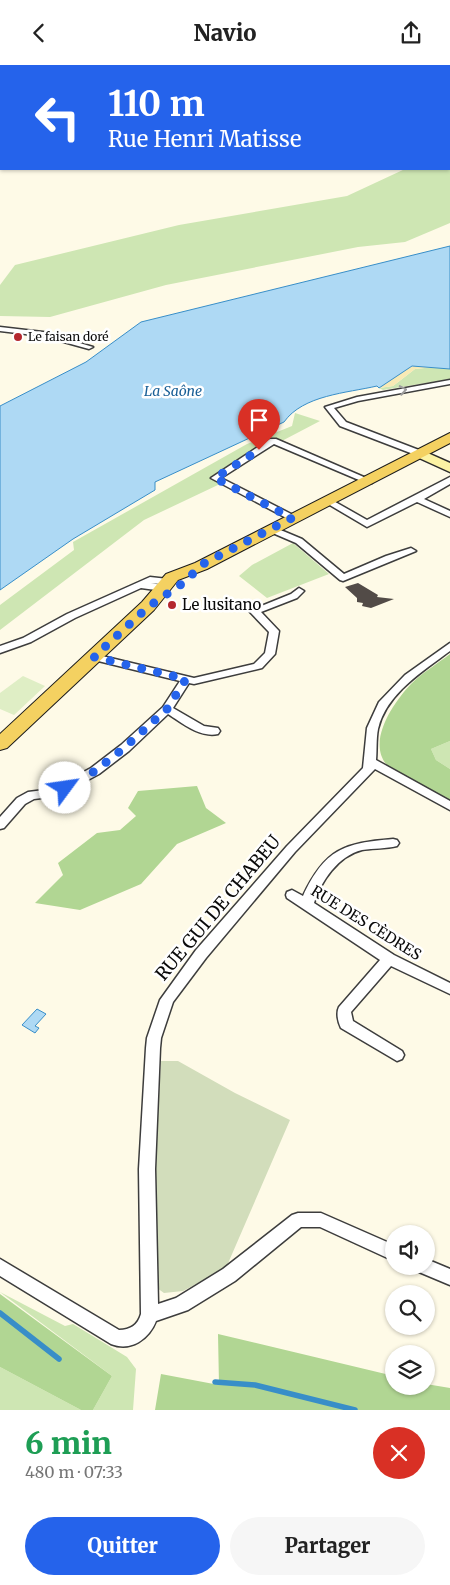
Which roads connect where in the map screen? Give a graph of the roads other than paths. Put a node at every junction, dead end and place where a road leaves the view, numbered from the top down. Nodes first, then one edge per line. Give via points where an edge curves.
1 (0, 329) edge
2 (89, 347) dead end
3 (450, 382) edge
4 (450, 437) edge
5 (421, 454) junction
6 (450, 468) edge
7 (369, 481) junction
8 (449, 482) edge
9 (418, 499) junction
10 (327, 501) junction
11 (450, 514) edge
12 (292, 518) junction
13 (271, 529) junction
14 (411, 551) dead end
15 (169, 586) junction
16 (299, 591) dead end
17 (450, 646) edge
18 (0, 650) edge
19 (94, 657) junction
20 (186, 679) junction
21 (167, 709) junction
22 (214, 731) dead end
23 (0, 744) edge
24 (369, 765) junction
25 (450, 806) edge
26 (0, 825) edge
27 (393, 843) dead end
28 (292, 895) dead end
29 (307, 905) junction
30 (389, 959) junction
31 (450, 989) edge
32 (397, 1055) dead end
33 (385, 1249) edge
34 (0, 1267) edge
35 (435, 1270) edge
36 (450, 1277) edge
37 (150, 1314) junction

1 - 2 street via 43,334
5 -> 3 street via 343,424 330,407
4 - 5 main road
5 - 6 street
5 - 7 main road
7 - 10 main road
7 - 12 street via 273,441 215,478
8 - 9 street
9 - 10 street via 368,524
9 - 11 street
10 - 12 main road
12 - 13 main road
13 - 14 street via 301,543 343,578
13 - 15 main road via 201,565
15 - 18 street via 150,580
15 - 19 main road
16 - 20 street via 294,596 254,611 274,631 270,655 258,666 194,681
17 - 24 street via 409,677 383,704 373,728
19 - 20 street
19 - 23 main road
20 - 21 street
21 - 22 street via 201,729
21 - 26 street via 95,771 54,793 32,795 21,801
24 - 25 street
24 - 37 street, RUE GUI DE CHABEU via 290,849 201,954 167,1000 153,1048 147,1169
27 - 29 street via 349,850 321,876
28 - 29 street, RUE DES CÈDRES
29 - 30 street, RUE DES CÈDRES
30 - 31 street, RUE DES CÈDRES
30 - 32 street via 344,1011 346,1024
33 - 37 street via 320,1220 298,1220 229,1275 182,1304
34 - 37 street via 118,1338 132,1337 145,1328
35 - 36 street

